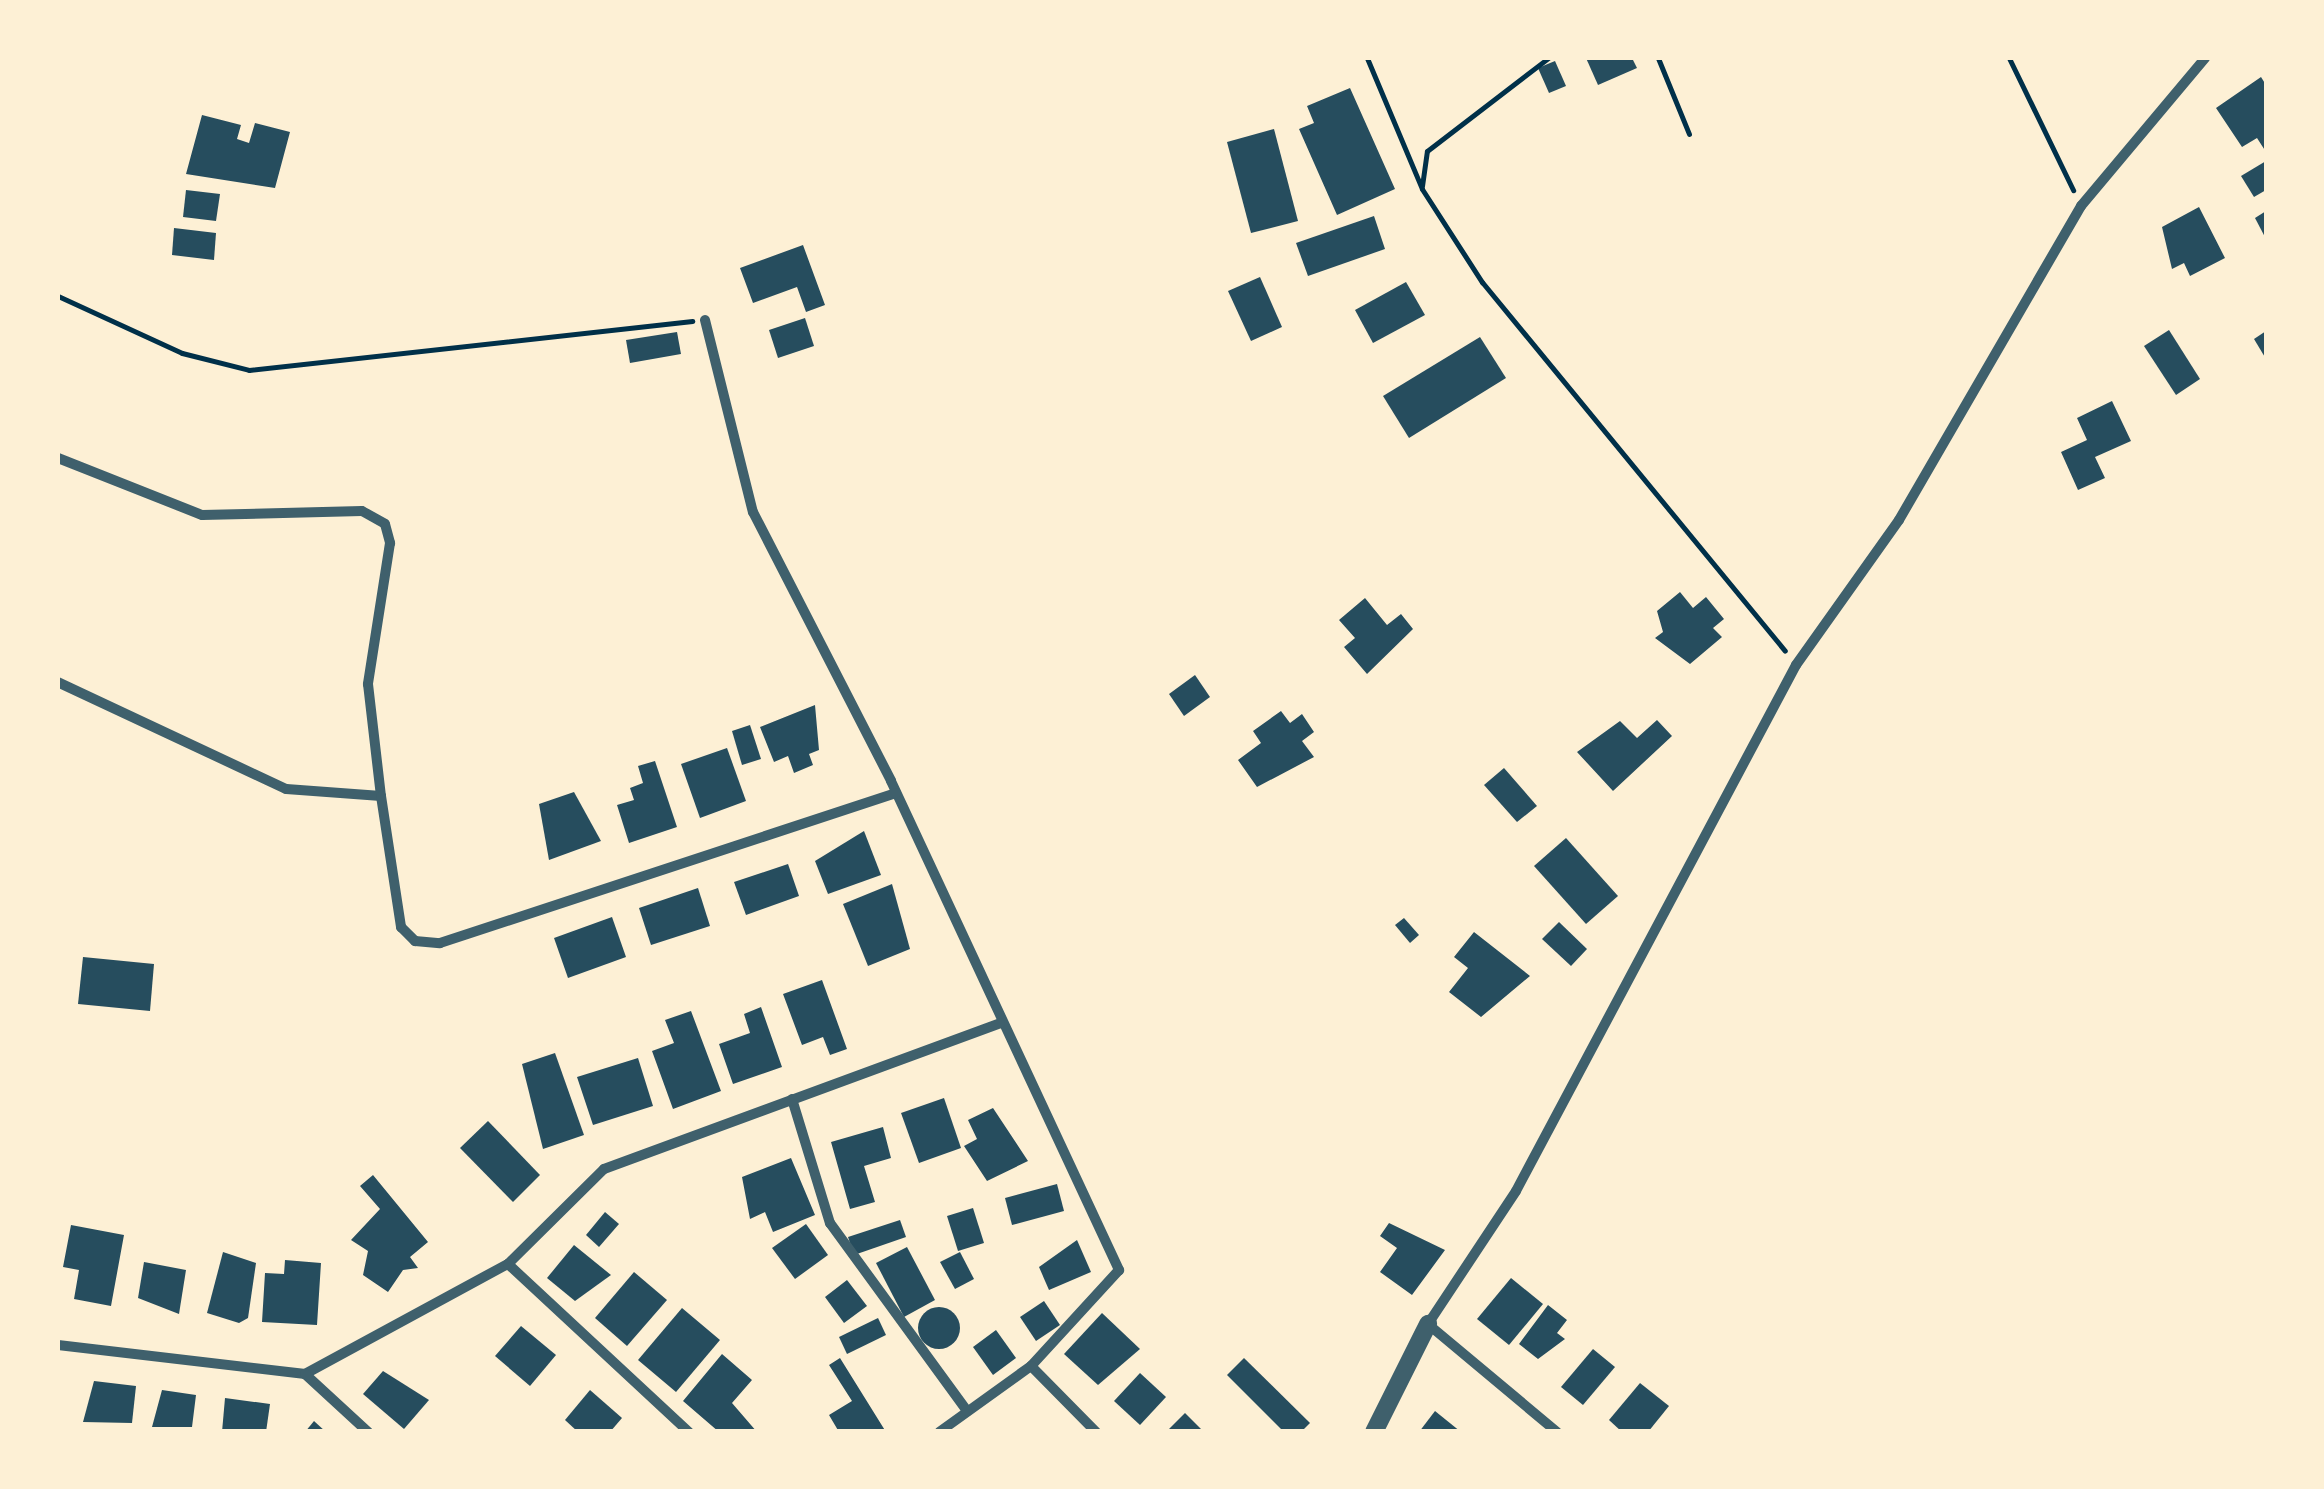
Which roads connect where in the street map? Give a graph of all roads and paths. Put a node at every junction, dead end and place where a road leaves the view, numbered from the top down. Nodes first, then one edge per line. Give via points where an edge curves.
1 (1366, 58) edge
2 (1548, 58) edge
3 (1658, 58) edge
4 (2009, 58) edge
5 (2205, 58) edge
6 (1689, 134) dead end
7 (1422, 190) junction
8 (2081, 206) junction
9 (58, 296) edge
10 (705, 320) joint
11 (58, 458) edge
12 (1796, 665) junction
13 (58, 682) edge
14 (896, 792) junction
15 (380, 796) junction
16 (1000, 1023) junction
17 (792, 1099) junction
18 (508, 1264) junction
19 (1428, 1324) junction
20 (58, 1345) edge
21 (1031, 1366) junction
22 (305, 1374) junction
23 (966, 1411) junction
24 (368, 1432) edge
25 (689, 1432) edge
26 (939, 1432) edge
27 (1096, 1432) edge
28 (1374, 1432) edge
29 (1556, 1432) edge

1 - 7 path
2 - 7 path via 1426,151
3 - 6 path
4 - 8 path
5 - 8 street
7 - 12 path via 1482,282
8 - 12 street via 1899,520
9 - 10 path via 182,353 250,370
10 - 14 street via 753,512
11 - 15 street via 202,515 362,511 384,524 390,543 368,684
12 - 19 street via 1516,1192
13 - 15 street via 286,789
14 - 15 street via 440,943 415,940 401,927
14 - 16 street
16 - 17 street
16 - 21 street via 1118,1270
17 - 18 street via 604,1169
17 - 23 street via 830,1223
18 - 22 street
18 - 25 street
19 - 28 street
19 - 29 street
20 - 22 street
21 - 23 street
21 - 27 street
22 - 24 street
23 - 26 street

